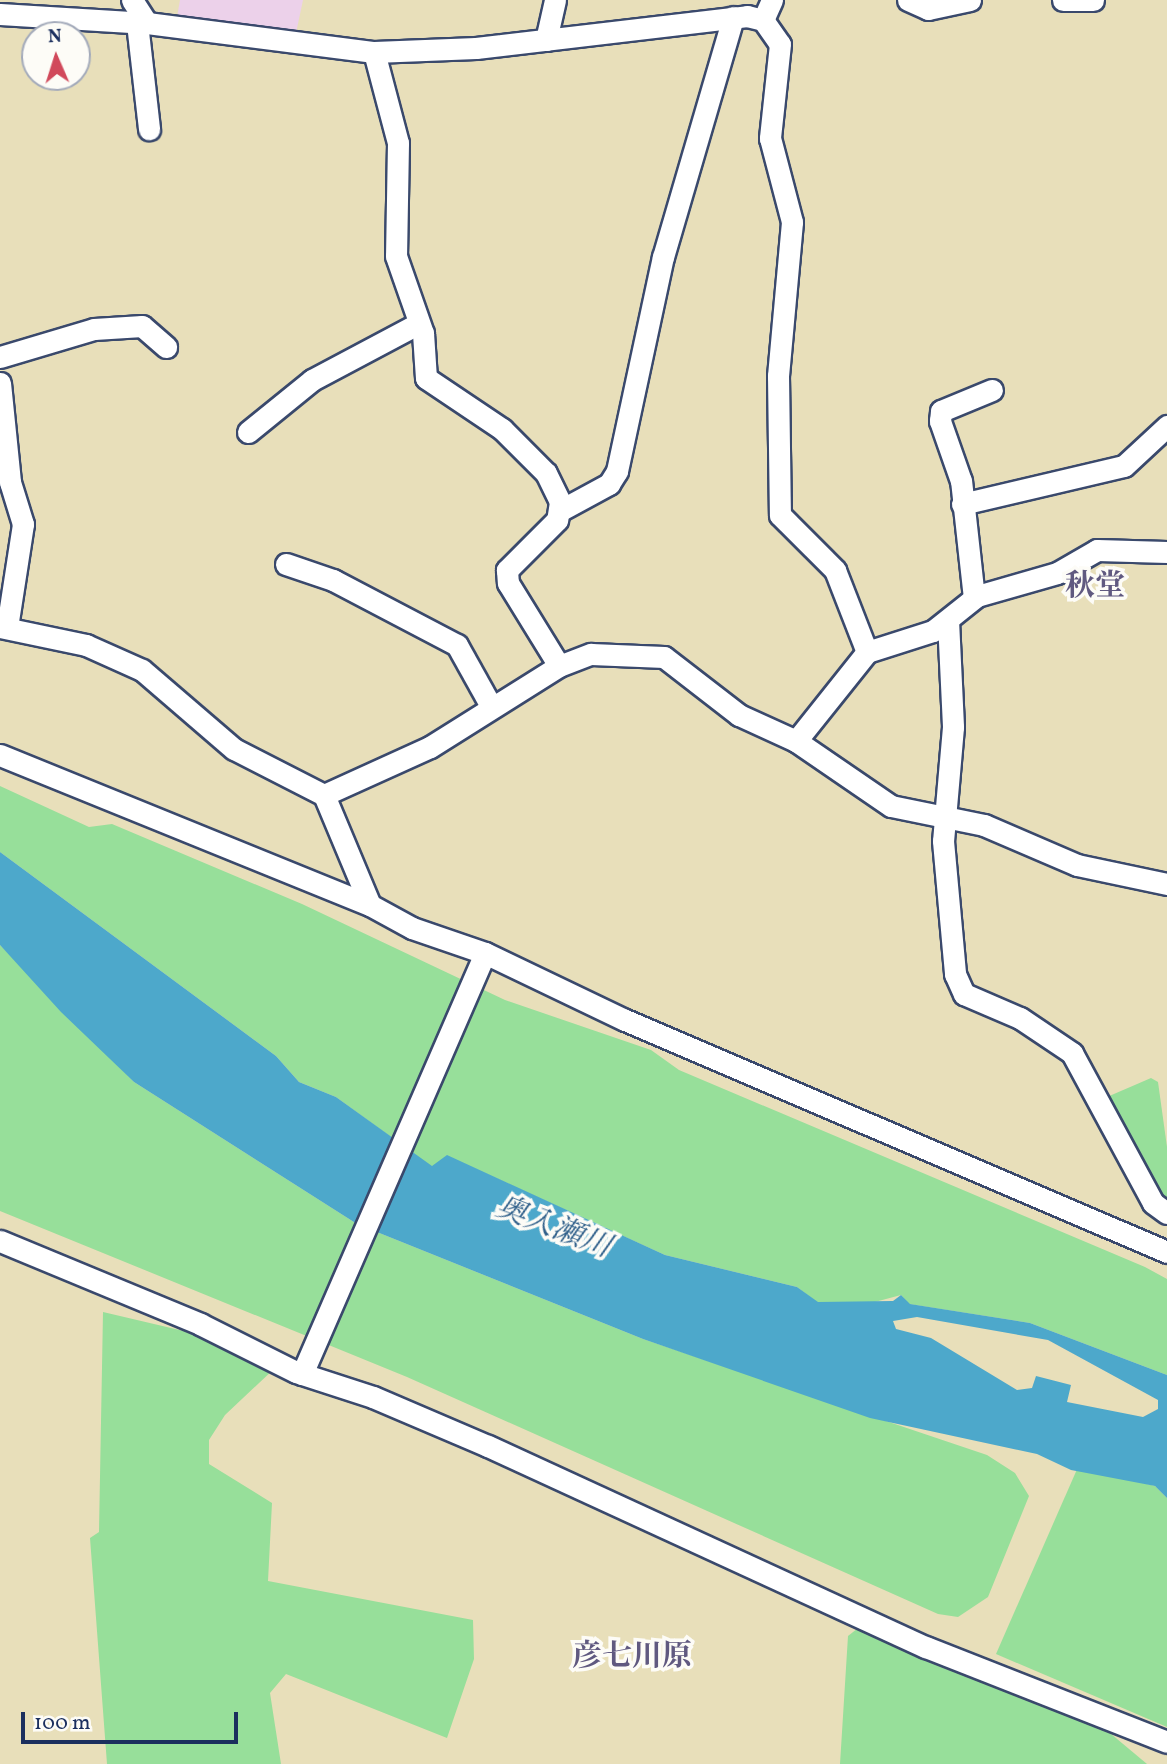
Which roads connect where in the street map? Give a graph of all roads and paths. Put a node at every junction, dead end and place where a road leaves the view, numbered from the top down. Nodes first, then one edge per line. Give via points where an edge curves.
1 (132, 0) edge
2 (555, 0) edge
3 (772, 0) edge
4 (908, 0) edge
5 (970, 0) edge
6 (1063, 0) edge
7 (1093, 0) edge
8 (0, 14) edge
9 (733, 17) junction
10 (763, 20) junction
11 (142, 23) junction
12 (546, 40) junction
13 (374, 52) junction
14 (149, 128) dead end
15 (419, 323) junction
16 (166, 347) dead end
17 (0, 357) edge
18 (0, 383) edge
19 (992, 390) dead end
20 (1167, 426) edge
21 (248, 432) dead end
22 (962, 504) junction
23 (561, 510) junction
24 (1167, 552) edge
25 (286, 564) dead end
26 (974, 598) junction
27 (948, 620) junction
28 (4, 627) edge
29 (867, 652) junction
30 (559, 666) junction
31 (491, 706) junction
32 (796, 741) junction
33 (0, 755) edge
34 (324, 795) junction
35 (949, 820) junction
36 (1167, 884) edge
37 (370, 905) junction
38 (483, 958) junction
39 (1167, 1213) edge
40 (0, 1241) edge
41 (1167, 1252) edge
42 (305, 1369) junction
43 (1167, 1742) edge

1 - 11 street
2 - 12 street
3 - 10 street
4 - 5 street via 928,9
6 - 7 street
8 - 11 street
9 - 10 street
9 - 12 street
9 - 23 street via 663,257 617,471 609,484
10 - 29 street via 780,44 770,138 792,222 778,376 780,515 835,570
11 - 13 street
11 - 14 street
12 - 13 street
13 - 15 street via 398,143 396,256
15 - 21 street via 312,380
15 - 23 street via 426,378 502,429 546,473
16 - 17 street via 142,326 52,337
18 - 28 street via 10,482 23,524
19 - 22 street via 941,411
20 - 22 street via 1125,466
22 - 26 street
23 - 30 street via 507,570 508,583
24 - 26 street via 1106,548 1057,573
25 - 31 street via 333,580 457,645
26 - 27 street
27 - 29 street via 918,638
27 - 35 street
28 - 34 street via 86,645 142,670 234,748
29 - 32 street
30 - 31 street
30 - 32 street via 591,654 664,657 739,715
31 - 34 street via 430,747
32 - 35 street via 867,794
33 - 37 street
34 - 37 street
35 - 36 street via 984,825 1077,865
35 - 39 street via 943,841 950,948 964,994 1020,1018 1072,1053 1150,1196
37 - 38 street
38 - 41 street
38 - 42 street
40 - 42 street
42 - 43 street via 926,1647

